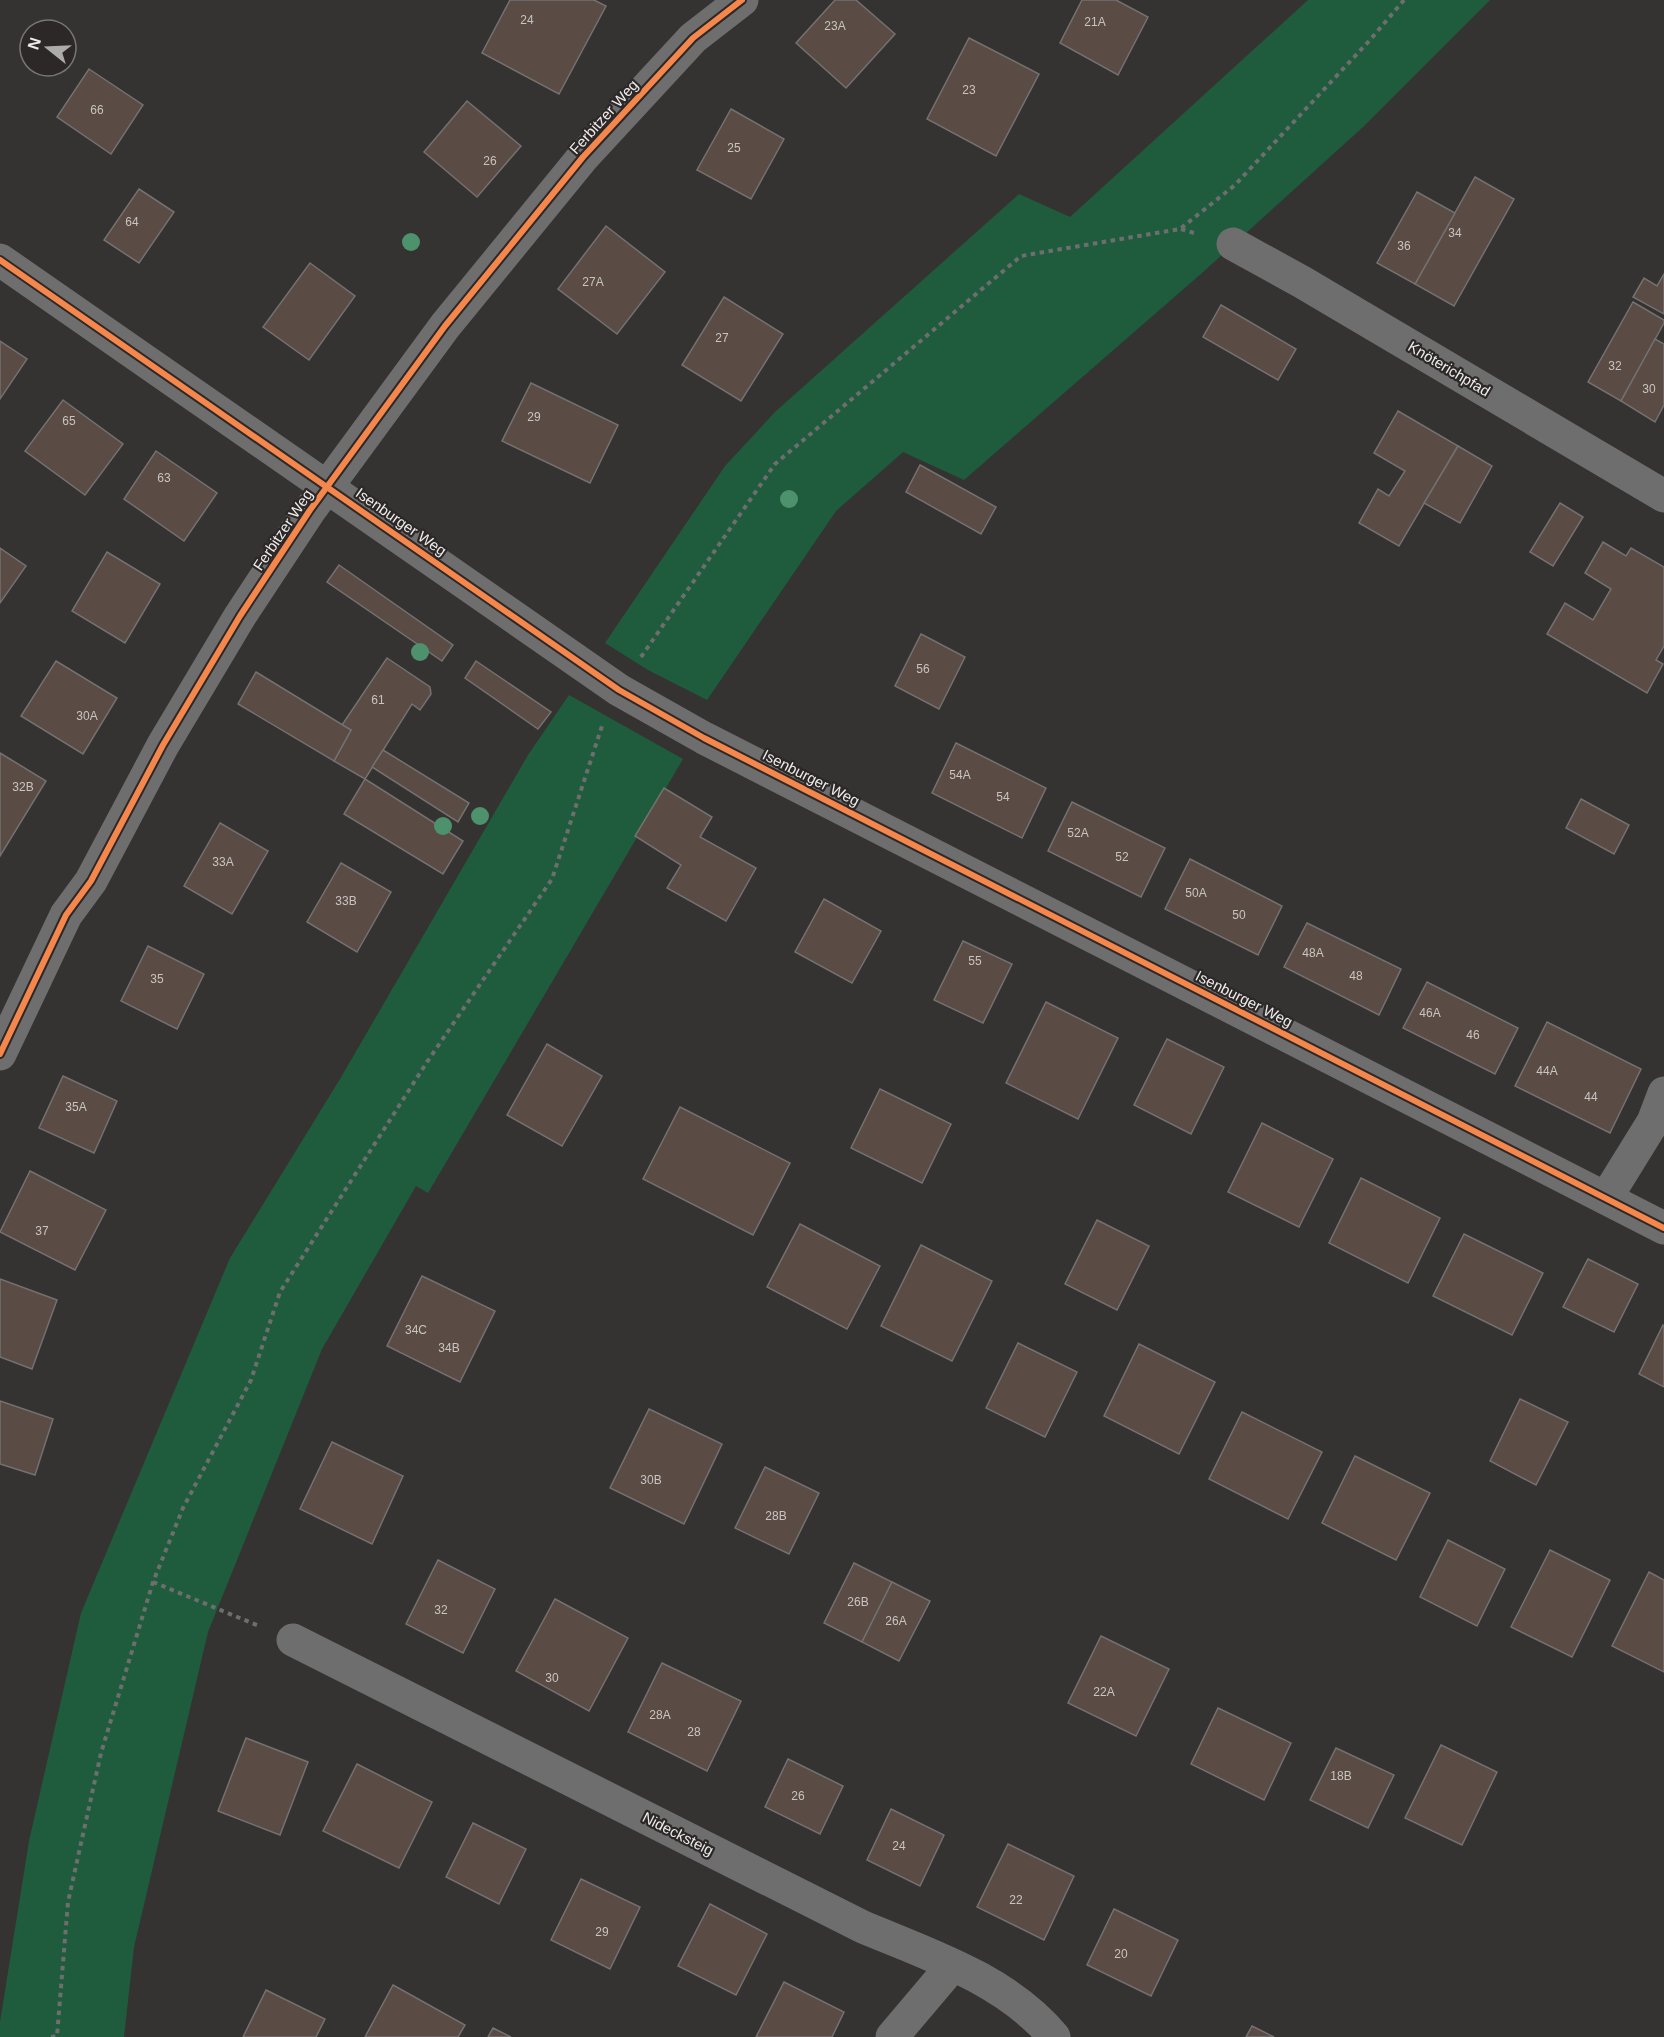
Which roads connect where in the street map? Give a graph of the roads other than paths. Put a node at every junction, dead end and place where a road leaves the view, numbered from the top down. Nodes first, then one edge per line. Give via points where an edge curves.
1 (742, 0) edge
2 (1233, 244) dead end
3 (0, 260) edge
4 (327, 487) junction
5 (1664, 496) edge
6 (0, 1054) edge
7 (1664, 1093) edge
8 (1606, 1198) junction
9 (1664, 1228) edge
10 (293, 1640) road end
11 (952, 1966) junction
12 (892, 2037) edge
13 (1054, 2037) edge

1 - 4 street, Ferbitzer Weg via 693,38 583,157 445,326
2 - 5 street, Knöterichpfad
3 - 4 street, Isenburger Weg
4 - 6 street, Ferbitzer Weg via 240,616 163,745 91,881 66,915
4 - 8 street, Isenburger Weg via 619,690 704,738
7 - 8 street via 1653,1122
8 - 9 street, Isenburger Weg
10 - 11 street, Nidecksteig via 863,1927
11 - 12 street
11 - 13 street, Nidecksteig via 1007,1994 1036,2015

